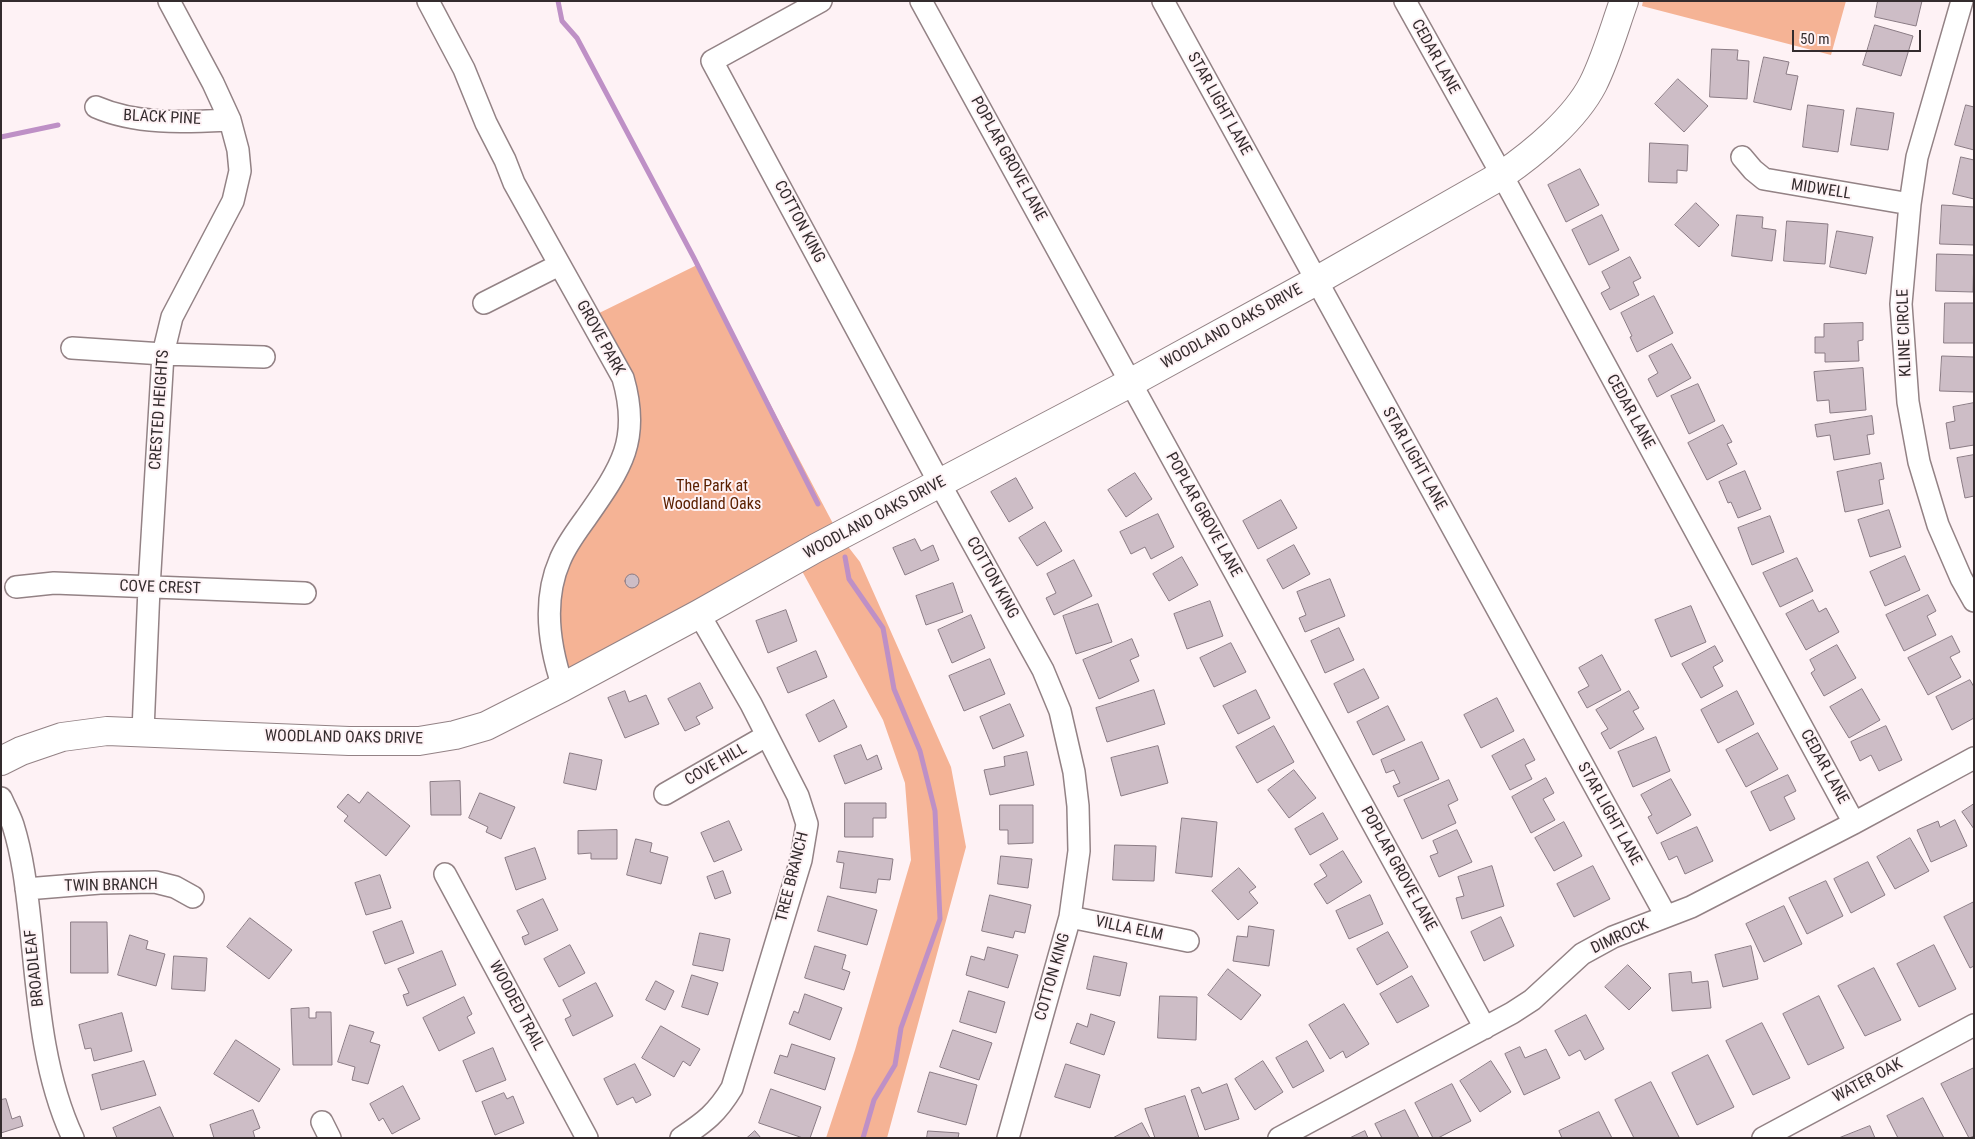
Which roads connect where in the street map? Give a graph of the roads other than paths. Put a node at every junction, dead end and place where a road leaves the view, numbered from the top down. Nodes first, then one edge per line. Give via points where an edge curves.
1 (169, 1) edge
2 (428, 1) edge
3 (821, 1) edge
4 (921, 1) edge
5 (1163, 1) edge
6 (1405, 1) edge
7 (1624, 1) edge
8 (1962, 1) edge
9 (96, 107) dead end
10 (230, 120) junction
11 (1742, 156) dead end
12 (1502, 176) junction
13 (1910, 204) junction
14 (559, 265) junction
15 (1316, 281) junction
16 (484, 303) dead end
17 (72, 348) dead end
18 (162, 354) junction
19 (264, 357) dead end
20 (1130, 383) junction
21 (940, 484) junction
22 (16, 587) dead end
23 (149, 588) junction
24 (305, 593) dead end
25 (1974, 601) edge
26 (699, 614) junction
27 (563, 687) junction
28 (143, 731) junction
29 (766, 736) junction
30 (1974, 758) edge
31 (1, 761) edge
32 (665, 794) dead end
33 (1, 798) edge
34 (1854, 823) junction
35 (445, 874) dead end
36 (26, 889) junction
37 (193, 897) dead end
38 (1666, 916) junction
39 (1070, 917) junction
40 (1188, 941) dead end
41 (1974, 1025) edge
42 (1485, 1028) junction
43 (73, 1138) edge
44 (587, 1138) edge
45 (681, 1138) edge
46 (1008, 1138) edge
47 (1280, 1138) edge
48 (1762, 1138) edge

1 - 10 street, CRESTED HEIGHTS
2 - 14 street, GROVE PARK via 464,69 514,183
3 - 21 street, COTTON KING via 712,61
4 - 20 street, POPLAR GROVE LANE
5 - 15 street, STAR LIGHT LANE
6 - 12 street, CEDAR LANE
7 - 12 street, WOODLAND OAKS DRIVE via 1592,85 1554,132
8 - 13 street, KLINE CIRCLE via 1917,157
9 - 10 street, BLACK PINE via 136,119
10 - 18 street, CRESTED HEIGHTS via 240,171 233,201 172,317
11 - 13 street, MIDWELL via 1764,179
12 - 15 street, WOODLAND OAKS DRIVE
12 - 34 street, CEDAR LANE
13 - 25 street, KLINE CIRCLE via 1901,304 1908,402 1919,462 1938,525
14 - 16 street
14 - 27 street, GROVE PARK via 623,378 630,418 624,457 608,486 567,544 551,589 549,626 555,664
15 - 20 street, WOODLAND OAKS DRIVE
15 - 38 street, STAR LIGHT LANE
17 - 18 street
18 - 19 street
18 - 23 street, CRESTED HEIGHTS
20 - 21 street, WOODLAND OAKS DRIVE
20 - 42 street, POPLAR GROVE LANE
21 - 26 street, WOODLAND OAKS DRIVE via 795,559
21 - 39 street, COTTON KING via 1043,670 1060,711 1078,806 1079,851
22 - 23 street, COVE CREST via 54,583
23 - 24 street, COVE CREST
23 - 28 street, CRESTED HEIGHTS
26 - 27 street, WOODLAND OAKS DRIVE
26 - 29 street, TREE BRANCH
27 - 28 street, WOODLAND OAKS DRIVE via 486,726 419,741 349,741
28 - 31 street, WOODLAND OAKS DRIVE via 107,731 62,737
29 - 32 street, COVE HILL
29 - 45 street, TREE BRANCH via 798,796 807,824 801,860 732,1088 721,1107
30 - 34 street, DIMROCK
33 - 36 street, BROADLEAF via 13,824
34 - 38 street, DIMROCK via 1691,907
35 - 44 street, WOODED TRAIL
36 - 37 street, TWIN BRANCH via 100,882 155,882
36 - 43 street, BROADLEAF via 44,1044
38 - 42 street, DIMROCK via 1613,936 1582,954 1532,1000
39 - 40 street, VILLA ELM
39 - 46 street, COTTON KING
41 - 48 street, WATER OAK
42 - 47 street, DIMROCK

